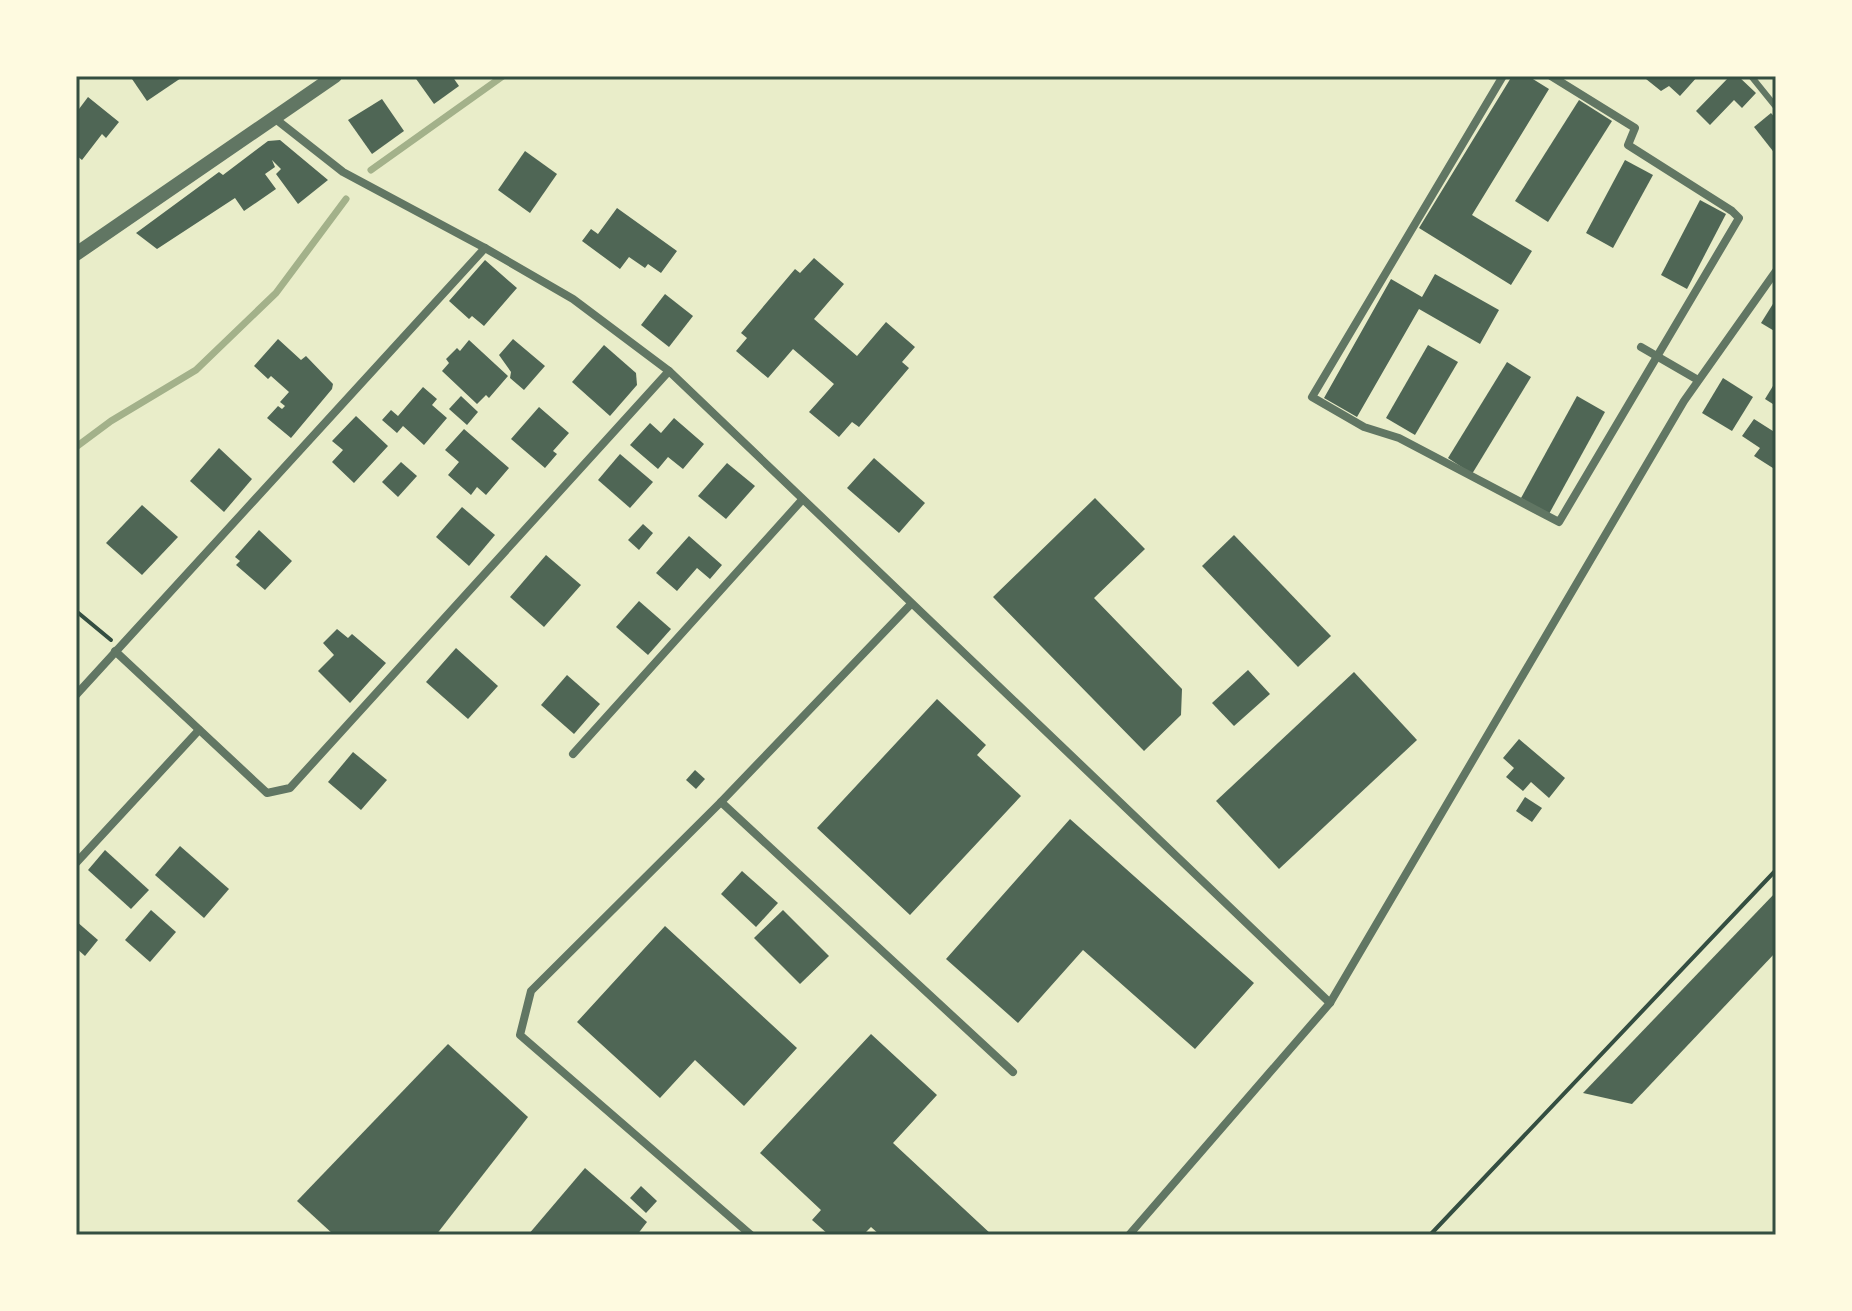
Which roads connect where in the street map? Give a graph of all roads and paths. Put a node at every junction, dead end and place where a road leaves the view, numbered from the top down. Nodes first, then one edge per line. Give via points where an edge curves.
1 (335, 76) edge
2 (1503, 76) edge
3 (1551, 76) edge
4 (1751, 76) edge
5 (1776, 107) edge
6 (272, 117) junction
7 (485, 248) junction
8 (76, 254) edge
9 (1776, 271) edge
10 (1641, 347) dead end
11 (1658, 356) junction
12 (669, 371) junction
13 (1698, 380) junction
14 (802, 500) junction
15 (911, 604) junction
16 (76, 611) edge
17 (117, 649) junction
18 (76, 695) edge
19 (199, 730) junction
20 (573, 754) dead end
21 (721, 802) junction
22 (76, 863) edge
23 (1776, 870) edge
24 (1330, 1003) junction
25 (1013, 1072) dead end
26 (751, 1235) edge
27 (1129, 1235) edge
28 (1430, 1235) edge

1 - 6 street
2 - 11 street via 1312,397 1559,522
3 - 11 street via 1635,128 1628,145 1739,218
4 - 5 lane
6 - 7 street via 343,172
6 - 8 street
7 - 12 street via 573,299
7 - 17 street
9 - 13 street
10 - 11 street
11 - 13 street
12 - 14 street
12 - 19 street via 290,788 267,793
13 - 24 street
14 - 15 street
14 - 20 street
15 - 21 street
15 - 24 street
16 - 17 path
17 - 18 street
17 - 19 street
19 - 22 street
21 - 25 street
21 - 26 street via 531,991 520,1035
23 - 28 path
24 - 27 street

